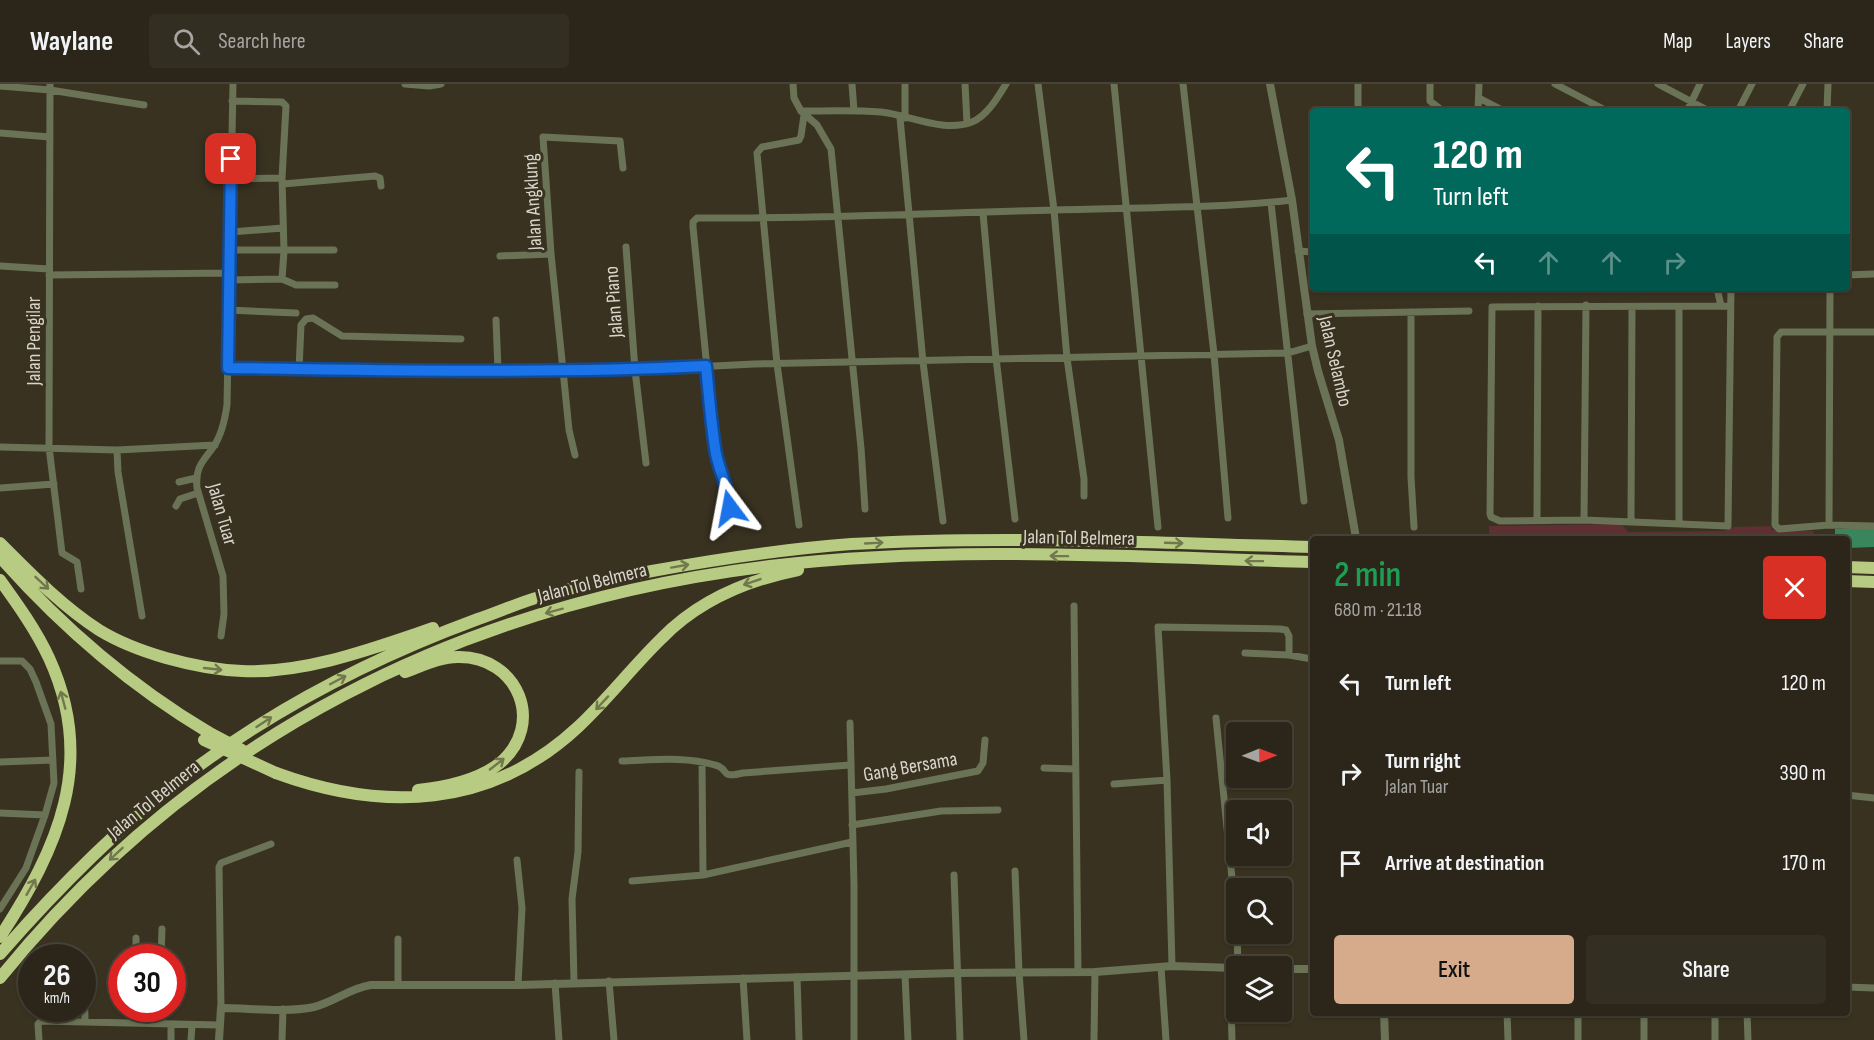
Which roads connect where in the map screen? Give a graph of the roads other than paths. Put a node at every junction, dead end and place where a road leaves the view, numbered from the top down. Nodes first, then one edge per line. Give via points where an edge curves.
1 (233, 84) edge
2 (405, 84) edge
3 (441, 84) edge
4 (793, 84) edge
5 (852, 84) edge
6 (905, 84) edge
7 (965, 84) edge
8 (1006, 84) edge
9 (1038, 84) edge
10 (1114, 84) edge
11 (1183, 84) edge
12 (1270, 84) edge
13 (1358, 84) edge
14 (1430, 84) edge
15 (1479, 84) edge
16 (1555, 84) edge
17 (1658, 84) edge
18 (1700, 84) edge
19 (1752, 84) edge
20 (1803, 84) edge
21 (1828, 84) edge
22 (0, 86) edge
23 (50, 87) edge
24 (1479, 98) junction
25 (232, 100) junction
26 (1692, 102) junction
27 (144, 105) dead end
28 (1358, 108) edge
29 (1439, 108) edge
30 (1478, 108) edge
31 (1498, 108) edge
32 (1602, 108) edge
33 (1689, 108) edge
34 (1703, 108) edge
35 (1740, 108) edge
36 (1791, 108) edge
37 (1827, 108) edge
38 (854, 111) junction
39 (802, 113) junction
40 (903, 118) junction
41 (967, 123) junction
42 (0, 133) edge
43 (50, 137) junction
44 (623, 168) dead end
45 (231, 179) junction
46 (282, 181) junction
47 (381, 186) dead end
48 (1292, 201) junction
49 (1271, 203) junction
50 (1197, 207) junction
51 (1127, 208) junction
52 (1054, 210) junction
53 (983, 213) junction
54 (909, 214) junction
55 (836, 216) junction
56 (762, 219) junction
57 (283, 228) junction
58 (231, 232) junction
59 (626, 247) dead end
60 (230, 250) junction
61 (334, 250) dead end
62 (284, 251) junction
63 (1298, 251) junction
64 (1310, 252) edge
65 (551, 255) junction
66 (500, 256) dead end
67 (0, 266) edge
68 (49, 272) junction
69 (1874, 274) edge
70 (1850, 275) edge
71 (229, 276) junction
72 (282, 279) junction
73 (335, 285) dead end
74 (1718, 291) edge
75 (1731, 291) edge
76 (1830, 291) edge
77 (1586, 305) junction
78 (1538, 306) junction
79 (1721, 306) junction
80 (1730, 306) junction
81 (1632, 307) junction
82 (1679, 307) junction
83 (228, 310) junction
84 (1469, 311) dead end
85 (1411, 312) junction
86 (296, 313) dead end
87 (1307, 314) junction
88 (496, 320) dead end
89 (1874, 332) edge
90 (1830, 333) junction
91 (461, 339) dead end
92 (1312, 346) junction
93 (1288, 353) junction
94 (1214, 354) junction
95 (1140, 356) junction
96 (996, 358) junction
97 (1067, 358) junction
98 (924, 362) junction
99 (851, 363) junction
100 (777, 364) junction
101 (706, 366) junction
102 (228, 368) junction
103 (299, 369) junction
104 (498, 370) junction
105 (562, 370) junction
106 (635, 370) junction
107 (215, 445) junction
108 (0, 447) edge
109 (49, 447) junction
110 (117, 450) junction
111 (575, 455) dead end
112 (646, 463) dead end
113 (196, 478) junction
114 (179, 482) dead end
115 (54, 484) junction
116 (0, 488) edge
117 (198, 493) junction
118 (1083, 496) dead end
119 (1304, 501) dead end
120 (176, 506) dead end
121 (730, 508) dead end
122 (864, 509) dead end
123 (1228, 518) dead end
124 (1015, 519) dead end
125 (1537, 520) junction
126 (1584, 520) junction
127 (943, 521) dead end
128 (1631, 521) junction
129 (1679, 524) junction
130 (799, 525) dead end
131 (1829, 525) junction
132 (1874, 526) edge
133 (1158, 527) dead end
134 (1414, 527) dead end
135 (1356, 536) edge
136 (0, 543) edge
137 (1310, 547) edge
138 (0, 557) edge
139 (850, 560) junction
140 (1310, 562) edge
141 (0, 565) edge
142 (1850, 567) edge
143 (1874, 568) edge
144 (0, 580) edge
145 (1850, 581) edge
146 (1874, 582) edge
147 (81, 589) dead end
148 (516, 605) junction
149 (1074, 606) dead end
150 (142, 616) dead end
151 (222, 636) dead end
152 (1245, 653) dead end
153 (1289, 655) junction
154 (1310, 659) edge
155 (0, 661) edge
156 (350, 690) junction
157 (1216, 718) dead end
158 (850, 723) dead end
159 (206, 736) junction
160 (986, 740) dead end
161 (53, 760) junction
162 (622, 761) dead end
163 (0, 762) edge
164 (702, 762) junction
165 (850, 765) junction
166 (1044, 768) dead end
167 (277, 769) junction
168 (1075, 769) junction
169 (579, 772) dead end
170 (1167, 780) junction
171 (1114, 784) dead end
172 (852, 793) junction
173 (1850, 795) edge
174 (1874, 798) edge
175 (998, 810) dead end
176 (0, 813) edge
177 (45, 815) junction
178 (852, 825) junction
179 (852, 842) junction
180 (272, 844) dead end
181 (517, 860) dead end
182 (1015, 871) dead end
183 (703, 875) junction
184 (954, 875) dead end
185 (1232, 878) edge
186 (632, 881) dead end
187 (0, 909) edge
188 (162, 929) dead end
189 (0, 937) edge
190 (136, 938) dead end
191 (398, 939) dead end
192 (136, 944) edge
193 (161, 944) edge
194 (0, 954) edge
195 (1161, 966) junction
196 (1172, 966) junction
197 (1226, 967) edge
198 (1292, 969) edge
199 (1310, 969) edge
200 (1019, 972) junction
201 (1078, 972) junction
202 (1095, 972) junction
203 (956, 973) junction
204 (904, 975) junction
205 (797, 977) junction
206 (855, 977) junction
207 (0, 978) edge
208 (743, 978) junction
209 (609, 981) junction
210 (574, 982) junction
211 (555, 983) junction
212 (398, 984) junction
213 (518, 985) junction
214 (1850, 987) edge
215 (1874, 988) edge
216 (221, 1008) junction
217 (283, 1009) junction
218 (1384, 1016) edge
219 (1507, 1016) edge
220 (1578, 1016) edge
221 (1644, 1016) edge
222 (1715, 1016) edge
223 (1747, 1016) edge
224 (40, 1022) edge
225 (137, 1022) edge
226 (1232, 1022) edge
227 (159, 1023) joint
228 (171, 1024) junction
229 (192, 1025) junction
230 (219, 1025) junction
231 (39, 1040) edge
232 (171, 1040) edge
233 (192, 1040) edge
234 (219, 1040) edge
235 (282, 1040) edge
236 (559, 1040) edge
237 (614, 1040) edge
238 (747, 1040) edge
239 (799, 1040) edge
240 (854, 1040) edge
241 (908, 1040) edge
242 (960, 1040) edge
243 (1024, 1040) edge
244 (1095, 1040) edge
245 (1166, 1040) edge
246 (1232, 1040) edge
247 (1385, 1040) edge
248 (1508, 1040) edge
249 (1578, 1040) edge
250 (1644, 1040) edge
251 (1715, 1040) edge
252 (1748, 1040) edge

1 - 25 street, Jalan Tuar
2 - 3 street
4 - 39 street via 794,98
5 - 38 street
6 - 40 street
7 - 41 street
8 - 41 street via 986,112
9 - 52 street
10 - 51 street
11 - 50 street
12 - 48 street, Jalan Selambo
13 - 28 street
14 - 29 street via 1430,101
15 - 24 street
16 - 32 street
17 - 26 street
18 - 26 street
19 - 35 street
20 - 36 street
21 - 37 street
22 - 23 street
23 - 27 street
23 - 43 street, Jalan Pengilar
24 - 30 street
24 - 31 street
25 - 45 street, Jalan Tuar
25 - 46 street via 286,105
26 - 33 street
26 - 34 street
38 - 39 street
38 - 40 street
39 - 55 street via 817,124 831,149
39 - 56 street via 799,140 758,150
40 - 41 street via 950,125
40 - 54 street
42 - 43 street
43 - 68 street, Jalan Pengilar
44 - 65 street, Jalan Angklung via 620,141 543,137
45 - 46 street
45 - 58 street, Jalan Tuar
46 - 47 street via 375,176 380,178
46 - 57 street
48 - 49 street
48 - 63 street, Jalan Selambo
49 - 50 street
49 - 93 street
50 - 51 street
50 - 94 street
51 - 52 street
51 - 95 street
52 - 53 street
52 - 97 street
53 - 54 street
53 - 96 street
54 - 55 street
54 - 98 street
55 - 56 street
55 - 99 street
56 - 100 street
56 - 101 street via 697,218 693,222
57 - 58 street
57 - 62 street
58 - 60 street, Jalan Tuar
59 - 106 street, Jalan Piano
60 - 62 street
60 - 71 street, Jalan Tuar
61 - 62 street
62 - 72 street
63 - 64 street
63 - 87 street, Jalan Selambo
65 - 66 street
65 - 105 street, Jalan Angklung
67 - 68 street
68 - 71 street
68 - 109 street, Jalan Pengilar
69 - 70 street
71 - 72 street
71 - 83 street, Jalan Tuar
72 - 73 street via 296,285
74 - 79 street
75 - 80 street
76 - 90 street
77 - 78 street
77 - 81 street
77 - 126 street
78 - 125 street
78 - 125 street via 1492,306 1490,502 1494,520
79 - 80 street
79 - 82 street
80 - 129 street via 1729,525
81 - 82 street
81 - 128 street
82 - 129 street
83 - 86 street
83 - 102 street, Jalan Tuar
84 - 85 street
85 - 87 street
85 - 134 street
87 - 92 street, Jalan Selambo
88 - 104 street
89 - 90 street
90 - 131 street
90 - 131 street via 1781,332 1776,352 1776,526 1779,529
91 - 103 street via 342,336 313,318 306,319 301,325
92 - 93 street
92 - 135 street, Jalan Selambo via 1339,440
93 - 94 street
93 - 119 street
94 - 95 street
94 - 123 street
95 - 97 street
95 - 133 street
96 - 97 street
96 - 98 street
96 - 124 street
97 - 118 street
98 - 99 street
98 - 127 street
99 - 100 street
99 - 122 street
100 - 101 street
100 - 130 street
101 - 106 street
101 - 121 street via 716,452 730,495
102 - 103 street
102 - 107 street, Jalan Tuar via 225,413
103 - 104 street
104 - 105 street
105 - 106 street
105 - 111 street, Jalan Angklung
106 - 112 street, Jalan Piano
107 - 110 street
107 - 113 street, Jalan Tuar via 200,462
108 - 109 street
109 - 110 street
109 - 115 street, Jalan Pengilar
110 - 150 street
113 - 114 street
113 - 117 street, Jalan Tuar
115 - 116 street
115 - 147 street, Jalan Pengilar via 62,553 77,562
117 - 120 street via 180,499
117 - 151 street, Jalan Tuar via 223,576
125 - 126 street
126 - 128 street
128 - 129 street
131 - 132 street
136 -> 148 highway via 98,629 137,650 207,669 244,671 299,666
148 -> 137 highway, Jalan Tol Belmera via 607,580 688,565 849,544 1032,539
138 - 159 highway via 71,632
140 -> 139 highway, Jalan Tol Belmera via 1023,555
139 -> 156 highway, Jalan Tol Belmera via 771,566 597,599 434,652
139 -> 167 highway via 755,580 710,601 663,636 577,728 522,767 487,783 435,796 390,798 322,788
141 - 159 highway via 99,665 138,696
142 - 143 highway
189 -> 144 highway via 33,883 56,834 68,786 70,746 68,716 59,683 26,617
145 - 146 highway
194 -> 148 highway, Jalan Tol Belmera via 117,832 232,743 286,708 356,671 425,639
149 - 168 street
152 - 153 street
153 - 154 street
153 - 170 street via 1286,630 1158,627
155 - 161 street via 22,661 30,669 51,724
167 -> 156 highway via 356,788 446,786 469,780 499,764 521,729 520,698 507,675 478,659 439,660
156 -> 207 highway, Jalan Tol Belmera via 253,747 136,836 81,888
157 - 185 street
158 - 165 street
159 - 167 highway, bridge
160 - 172 street, Gang Bersama via 978,771
161 - 163 street
161 - 177 street via 54,783
162 - 164 street
164 - 165 street via 718,765 731,776
164 - 183 street
165 - 172 street
166 - 168 street
168 - 201 street
169 - 210 street via 578,852 572,899
170 - 171 street
170 - 196 street
172 - 178 street
173 - 174 street
175 - 178 street via 941,811
176 - 177 street
177 - 187 street via 26,868
178 - 179 street
179 - 183 street
179 - 206 street
180 - 216 street via 219,867
181 - 213 street via 522,908
182 - 200 street
183 - 186 street
184 - 203 street
188 - 193 street
190 - 192 street
191 - 212 street
195 - 196 street
195 - 202 street
195 - 245 street
196 - 197 street
198 - 199 street
200 - 201 street
200 - 203 street
200 - 243 street
201 - 202 street
202 - 244 street
203 - 204 street
203 - 242 street
204 - 206 street
204 - 241 street
205 - 206 street
205 - 208 street
205 - 239 street
206 - 240 street
208 - 209 street
208 - 238 street
209 - 210 street
209 - 237 street
210 - 211 street
211 - 213 street
211 - 236 street
212 - 213 street
212 - 217 street via 357,987 322,1005
214 - 215 street
216 - 217 street
216 - 230 street
217 - 235 street
218 - 247 street
219 - 248 street
220 - 249 street
221 - 250 street
222 - 251 street
223 - 252 street
224 - 231 street
225 - 227 street
226 - 246 street
227 - 228 street
228 - 229 street
228 - 232 street
229 - 230 street
229 - 233 street
230 - 234 street

